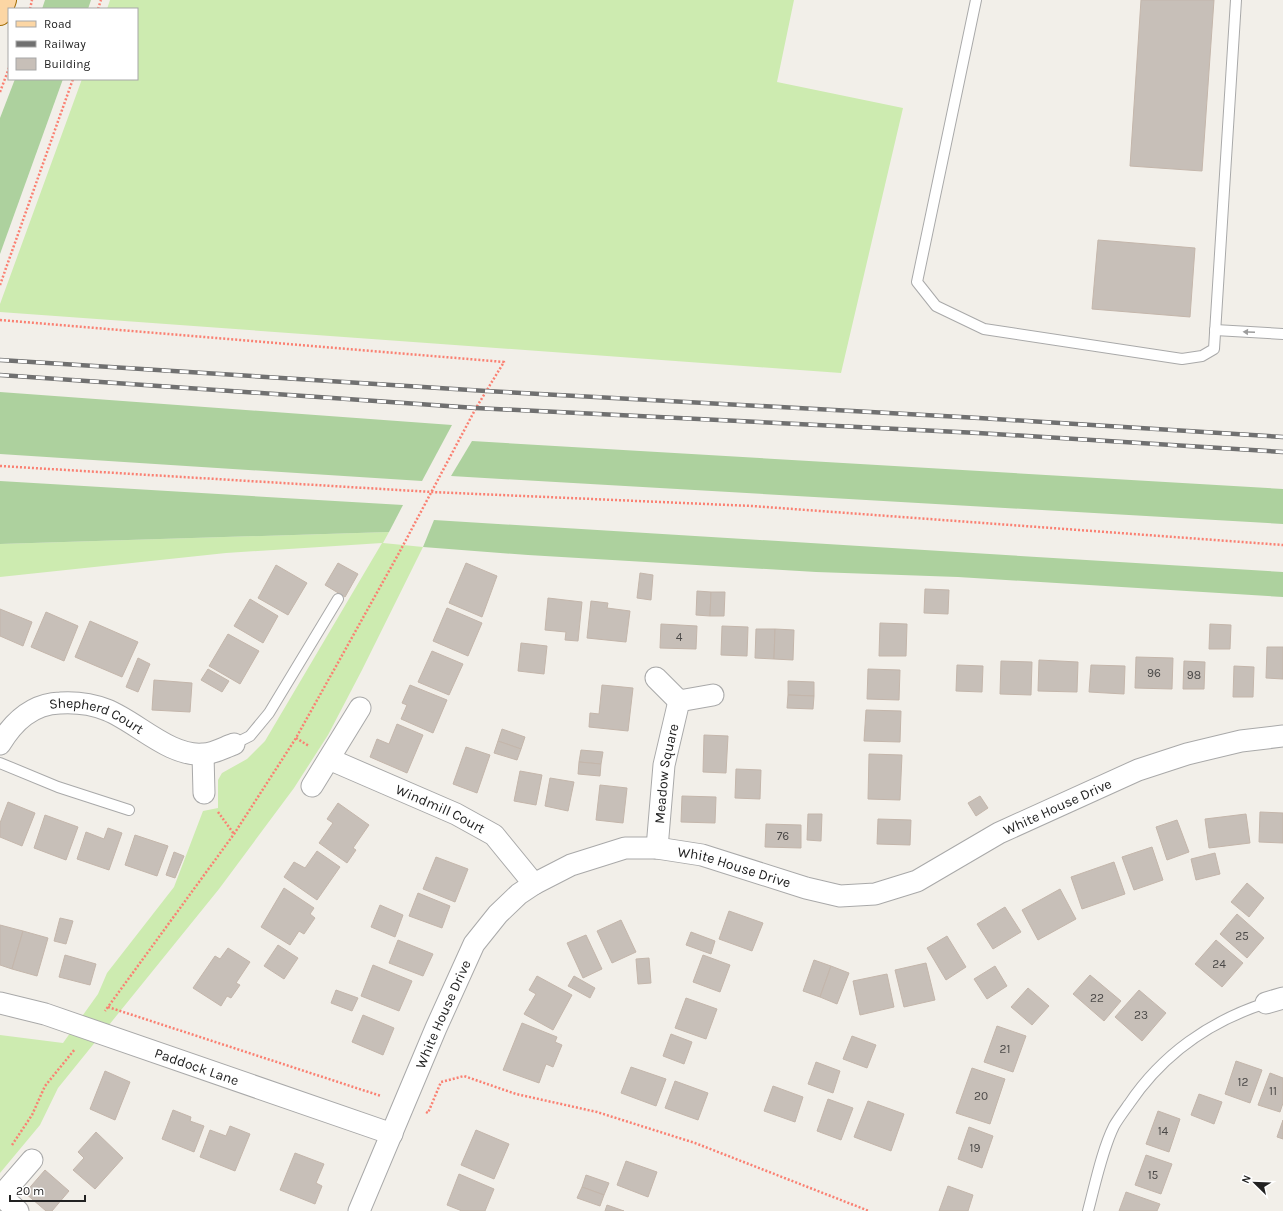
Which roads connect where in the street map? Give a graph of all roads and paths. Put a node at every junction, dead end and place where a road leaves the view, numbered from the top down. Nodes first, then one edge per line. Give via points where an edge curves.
1 (5, 0) edge
2 (976, 0) edge
3 (1236, 0) edge
4 (0, 14) edge
5 (8, 71) edge
6 (73, 80) edge
7 (0, 92) edge
8 (0, 285) edge
9 (0, 320) edge
10 (1215, 330) junction
11 (1283, 334) edge
12 (0, 466) edge
13 (432, 492) junction
14 (1283, 545) edge
15 (338, 599) dead end
16 (656, 678) dead end
17 (713, 695) dead end
18 (679, 702) junction
19 (360, 708) dead end
20 (1283, 736) edge
21 (0, 744) edge
22 (234, 744) joint
23 (202, 754) junction
24 (329, 758) junction
25 (0, 763) edge
26 (312, 786) dead end
27 (204, 793) joint
28 (129, 810) dead end
29 (234, 834) junction
30 (657, 848) junction
31 (534, 884) junction
32 (1274, 1000) edge
33 (0, 1003) edge
34 (108, 1007) junction
35 (90, 1030) junction
36 (404, 1104) junction
37 (392, 1134) junction
38 (9, 1148) dead end
39 (32, 1160) dead end
40 (0, 1197) edge
41 (18, 1211) edge
42 (359, 1211) edge
43 (869, 1211) edge
44 (1088, 1211) edge

1 - 4 main road
2 - 10 lane via 917,282 936,306 984,329 1182,359 1202,356 1214,350
3 - 10 lane
5 - 7 path
6 - 8 path
9 - 13 path via 504,362 476,408
11 -> 10 lane
12 - 13 path
13 - 14 path via 752,506
13 - 29 path via 296,738
15 - 22 lane via 269,713 250,736
16 - 18 street
17 - 18 street
18 - 30 street, Meadow Square via 664,765
19 - 24 street
20 - 30 street, White House Drive via 1241,741 1187,754 1138,770 999,833 917,881 875,894 840,896 806,888 702,855
21 - 23 street, Shepherd Court via 21,717 31,710 52,703 76,702 108,710 169,746
22 - 23 street, Shepherd Court
23 - 27 street
24 - 26 street
24 - 31 street, Windmill Court via 456,814 494,835
25 - 28 lane via 58,787
27 - 29 path
29 - 34 path
30 - 31 street, White House Drive via 618,850 570,865
31 - 36 street, White House Drive via 498,914 474,944
32 - 44 lane via 1242,1011 1196,1036 1164,1062 1137,1092 1114,1126
33 - 35 street, Paddock Lane via 45,1014
34 - 35 path
34 - 36 path
35 - 37 street, Paddock Lane
35 - 38 path via 45,1086 32,1115
36 - 37 street, White House Drive
36 - 43 path via 428,1112 441,1082 464,1076 516,1094 597,1112 695,1142
37 - 42 street, White House Drive
39 - 40 street
40 - 41 street

